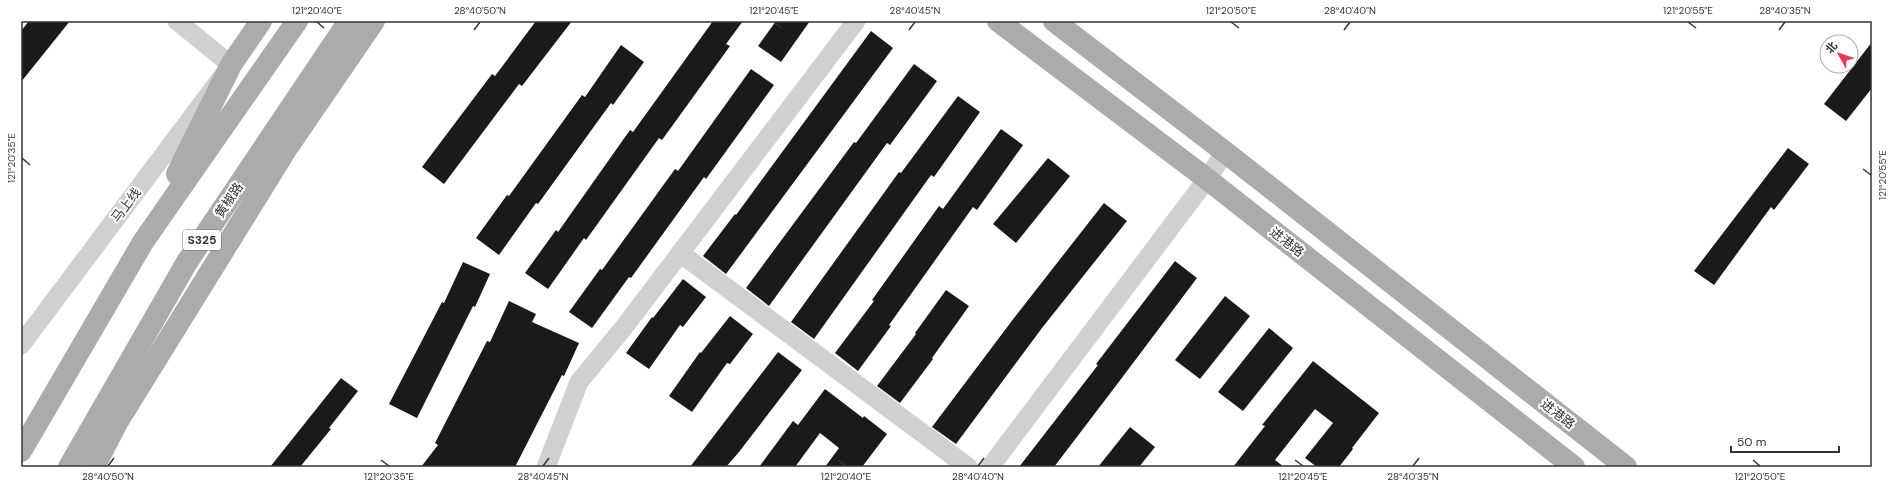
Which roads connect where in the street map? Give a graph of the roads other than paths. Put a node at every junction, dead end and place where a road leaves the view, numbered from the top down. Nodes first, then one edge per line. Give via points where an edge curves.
1 (177, 21) edge
2 (261, 21) edge
3 (297, 21) edge
4 (349, 21) edge
5 (374, 21) edge
6 (856, 21) edge
7 (998, 21) edge
8 (1054, 21) edge
9 (231, 65) junction
10 (1225, 152) junction
11 (1207, 179) junction
12 (143, 242) junction
13 (680, 253) junction
14 (21, 345) edge
15 (21, 451) edge
16 (69, 467) edge
17 (94, 467) edge
18 (546, 467) edge
19 (968, 467) edge
20 (990, 467) edge
21 (1574, 467) edge
22 (1626, 467) edge

1 - 9 street
2 - 9 main road
3 - 12 main road
4 - 16 main road, 黄椒路 / S325 via 187,262
5 - 17 main road via 287,148 118,421
6 - 13 street
7 - 11 main road, 进港路
8 - 10 main road, 进港路
9 - 12 main road
9 - 14 street, 马上线
10 - 11 street
10 - 22 main road, 进港路
11 - 20 street
11 - 21 main road, 进港路
12 - 15 main road
13 - 18 street via 625,326 578,382
13 - 19 street

